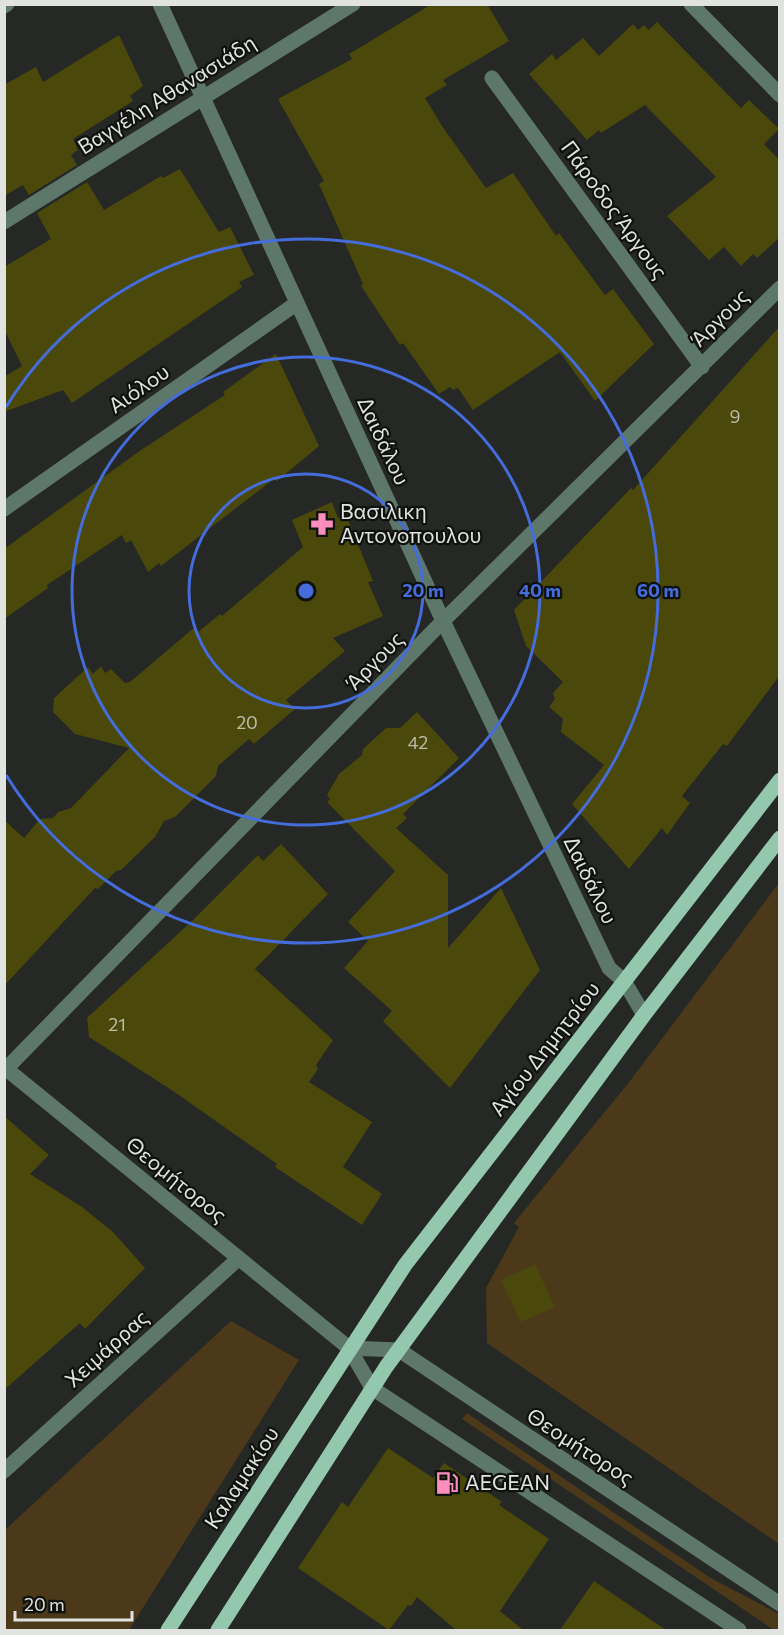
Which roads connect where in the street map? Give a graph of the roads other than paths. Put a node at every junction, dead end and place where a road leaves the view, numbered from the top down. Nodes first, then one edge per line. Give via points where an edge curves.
1 (160, 4) edge
2 (353, 4) edge
3 (691, 4) edge
4 (492, 78) dead end
5 (780, 95) edge
6 (201, 98) junction
7 (4, 222) edge
8 (780, 288) edge
9 (297, 303) junction
10 (702, 367) junction
11 (4, 509) edge
12 (443, 621) junction
13 (780, 780) edge
14 (780, 838) edge
15 (624, 981) junction
16 (644, 1015) junction
17 (5, 1069) edge
18 (238, 1258) junction
19 (349, 1348) junction
20 (399, 1350) junction
21 (372, 1388) junction
22 (4, 1471) edge
23 (780, 1604) edge
24 (168, 1630) edge
25 (218, 1630) edge
26 (739, 1630) edge

1 - 6 street, Δαιδάλου
2 - 6 street, Βαγγέλη Αθανασιάδη
3 - 5 street
4 - 10 street, Πάροδος Άργους
6 - 7 street, Βαγγέλη Αθανασιάδη
6 - 9 street, Δαιδάλου
8 - 10 street, Άργους
9 - 11 street, Αιόλου
9 - 12 street, Δαιδάλου
10 - 12 street, Άργους
12 - 15 street, Δαιδάλου via 609,968
12 - 17 street, Άργους
13 - 15 main road, Αγίου Δημητρίου
14 - 16 main road
15 - 16 street, Δαιδάλου
15 - 19 main road, Αγίου Δημητρίου via 405,1265
16 - 20 main road
17 - 18 street, Θεομήτορος
18 - 19 street, Θεομήτορος
18 - 22 street, Χειμάρρας
19 - 20 street
19 - 21 street, Θεομήτορος
19 - 24 main road, Καλαμακίου
20 - 21 main road
20 - 23 street, Θεομήτορος
21 - 25 main road
21 - 26 street, Θεομήτορος

